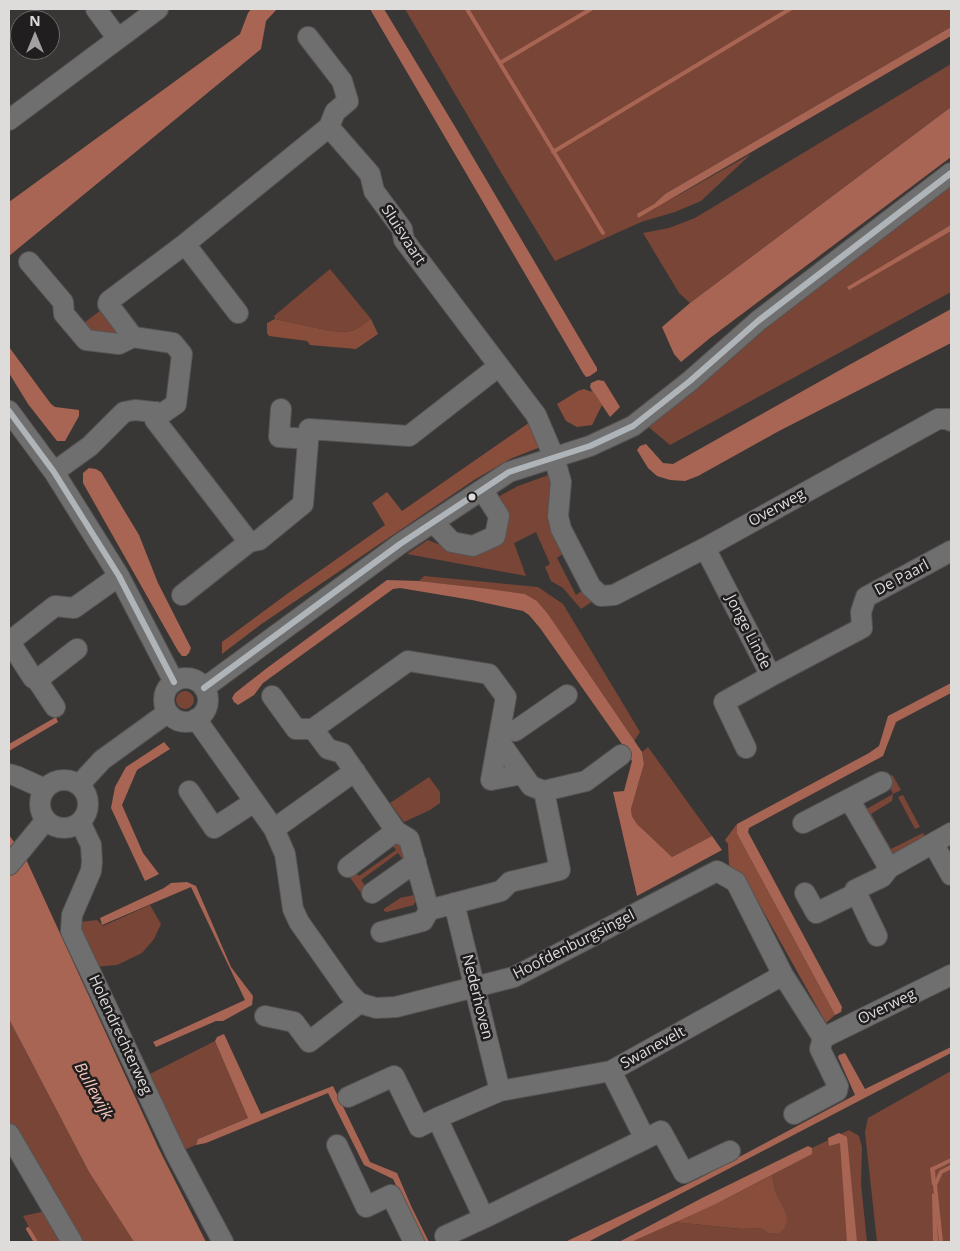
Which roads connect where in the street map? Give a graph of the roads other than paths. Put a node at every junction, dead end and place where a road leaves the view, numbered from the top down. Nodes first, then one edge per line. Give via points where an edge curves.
1 (96, 9) edge
2 (158, 9) edge
3 (308, 37) dead end
4 (118, 39) junction
5 (9, 120) edge
6 (329, 127) junction
7 (951, 173) edge
8 (184, 244) junction
9 (29, 262) dead end
10 (238, 313) dead end
11 (133, 337) junction
12 (499, 366) junction
13 (281, 408) dead end
14 (9, 412) edge
15 (156, 412) junction
16 (951, 421) edge
17 (308, 439) junction
18 (554, 457) junction
19 (54, 472) junction
20 (483, 491) junction
21 (434, 523) junction
22 (249, 542) junction
23 (705, 548) junction
24 (951, 551) edge
25 (119, 576) junction
26 (182, 595) dead end
27 (601, 596) joint
28 (9, 642) edge
29 (77, 649) dead end
30 (771, 676) junction
31 (37, 680) junction
32 (174, 682) junction
33 (204, 688) junction
34 (567, 695) dead end
35 (272, 696) dead end
36 (55, 707) dead end
37 (167, 712) junction
38 (196, 719) junction
39 (313, 729) junction
40 (500, 734) junction
41 (746, 748) dead end
42 (621, 755) dead end
43 (356, 771) junction
44 (9, 774) edge
45 (522, 774) junction
46 (882, 782) dead end
47 (79, 785) junction
48 (45, 790) junction
49 (189, 791) dead end
50 (544, 791) junction
51 (849, 799) junction
52 (254, 802) junction
53 (46, 820) junction
54 (80, 822) junction
55 (803, 823) dead end
56 (274, 829) junction
57 (396, 831) junction
58 (951, 833) edge
59 (933, 843) junction
60 (416, 862) junction
61 (9, 865) edge
62 (348, 867) dead end
63 (889, 868) junction
64 (951, 875) edge
65 (372, 893) dead end
66 (805, 893) dead end
67 (857, 893) junction
68 (454, 903) junction
69 (429, 910) junction
70 (381, 932) dead end
71 (877, 936) dead end
72 (784, 975) junction
73 (951, 976) edge
74 (474, 988) junction
75 (359, 1003) junction
76 (265, 1016) dead end
77 (823, 1038) junction
78 (611, 1071) junction
79 (500, 1091) junction
80 (348, 1097) dead end
81 (794, 1114) dead end
82 (437, 1118) junction
83 (9, 1134) edge
84 (646, 1139) junction
85 (337, 1145) dead end
86 (730, 1151) dead end
87 (484, 1218) junction
88 (445, 1236) dead end
89 (72, 1242) edge
90 (223, 1242) edge
91 (414, 1242) edge

1 - 4 street
2 - 4 street
3 - 6 street via 342,81 348,101 335,112
4 - 5 street
6 - 8 street
6 - 12 street, Sluisvaart via 370,174 374,191 402,228 404,240
7 - 18 street via 758,321 633,426 590,446
8 - 10 street
8 - 11 street via 109,300 108,304
9 - 11 street via 63,302 64,314 86,340 119,344
11 - 15 street via 172,343 182,354 176,404 163,413
12 - 17 street via 409,436 309,429
12 - 18 street, Sluisvaart via 536,415
13 - 17 street via 279,437
14 - 19 street
15 - 19 street via 124,412 90,446
15 - 22 street via 155,420
16 - 23 street, Overweg via 938,419
17 - 22 street via 304,504 260,540
18 - 20 street via 510,472
18 - 27 street, Sluisvaart via 560,482 558,516 561,529 591,587
19 - 25 street
20 - 21 street
20 - 21 street via 499,516 495,536 473,546 452,542
21 - 33 street via 400,544
22 - 26 street
23 - 27 street, Overweg via 614,595
23 - 30 street, Jonge Linde
24 - 30 street, De Paarl via 866,597 861,612 862,628
25 - 28 street via 74,608 55,606
25 - 32 street
28 - 31 street
29 - 31 street
30 - 41 street, Jonge Linde via 724,702
31 - 36 street
32 - 33 street via 188,679
32 - 37 street via 165,693
33 - 38 street via 207,703
34 - 40 street via 515,731
35 - 39 street via 296,729
37 - 38 street via 180,722
37 - 47 street via 102,760
38 - 52 street
39 - 40 street via 408,661 489,674 506,697
39 - 43 street via 328,749 342,753
40 - 45 street
40 - 45 street via 490,780
42 - 50 street via 586,781
43 - 56 street
43 - 57 street
44 - 48 street
45 - 50 street via 531,786
46 - 51 street
47 - 48 street via 72,781 57,781
47 - 54 street via 88,803
48 - 53 street via 40,805
49 - 52 street via 213,837
50 - 68 street via 560,870 510,882 501,891
51 - 55 street
51 - 63 street
52 - 56 street
53 - 54 street via 66,828
53 - 61 street
54 - 90 street, Holendrechterweg via 91,845 92,862 72,915 71,931 176,1154
56 - 75 street via 285,854 293,908 299,922
57 - 60 street via 409,839
57 - 62 street
58 - 59 street
59 - 63 street
59 - 64 street
60 - 65 street
60 - 69 street
63 - 67 street via 882,877 855,890
66 - 67 street via 816,913
67 - 71 street
68 - 69 street
68 - 74 street, Nederhoven
69 - 70 street via 423,921
72 - 74 street, Hoofdenburgsingel via 736,882 717,871 514,977
72 - 77 street, Hoofdenburgsingel
72 - 78 street, Swanevelt
73 - 77 street, Overweg
74 - 75 street, Hoofdenburgsingel via 396,1007 376,1008
74 - 79 street, Nederhoven
75 - 76 street via 309,1042 294,1022
77 - 81 street, Hoofdenburgsingel via 820,1048 838,1086 837,1092
78 - 79 street
78 - 84 street, Swanevelt
79 - 82 street
80 - 82 street via 394,1076 419,1127
82 - 87 street
83 - 89 street
84 - 86 street via 661,1131 684,1173
84 - 87 street
85 - 91 street via 366,1207 391,1195
87 - 88 street

